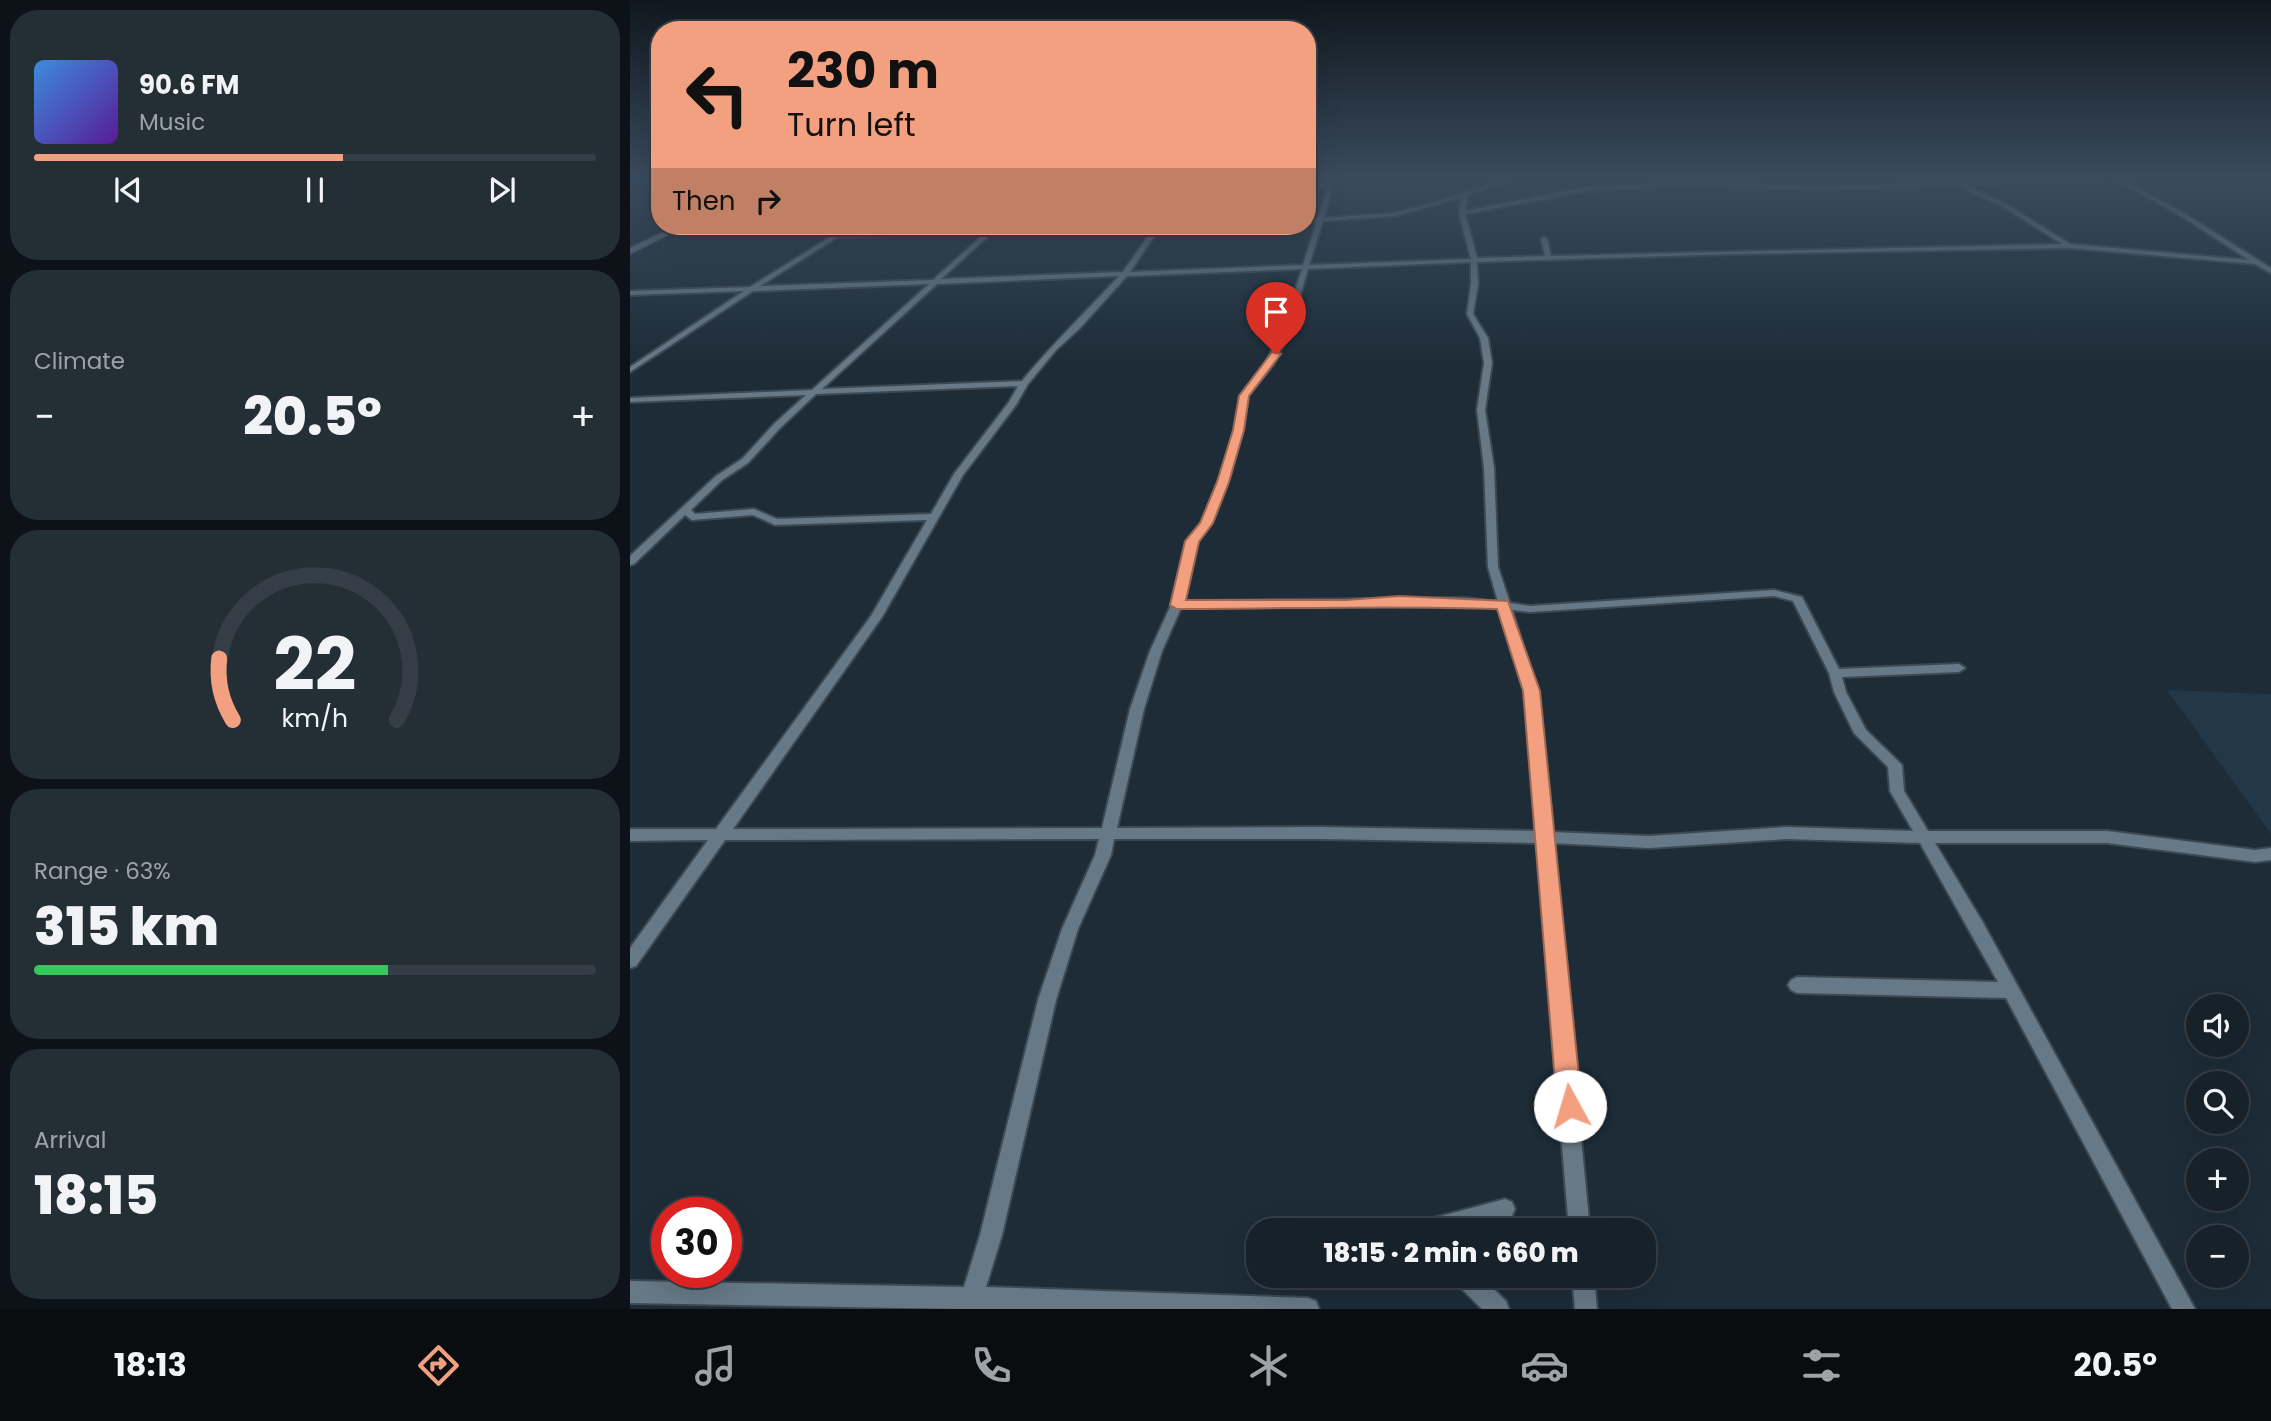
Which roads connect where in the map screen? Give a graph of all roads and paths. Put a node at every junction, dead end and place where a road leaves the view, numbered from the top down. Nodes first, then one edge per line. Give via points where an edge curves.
1 (653, 240) edge
2 (828, 240) edge
3 (980, 240) edge
4 (1148, 240) edge
5 (1314, 240) edge
6 (1468, 240) edge
7 (1545, 240) edge
8 (2060, 240) edge
9 (2221, 240) edge
10 (2069, 246) junction
11 (630, 251) edge
12 (1548, 258) junction
13 (1473, 261) junction
14 (2255, 262) junction
15 (1305, 267) junction
16 (2271, 271) edge
17 (1125, 274) junction
18 (934, 284) junction
19 (752, 289) junction
20 (630, 293) edge
21 (630, 370) edge
22 (1024, 383) junction
23 (818, 391) junction
24 (630, 400) edge
25 (686, 510) junction
26 (932, 517) junction
27 (630, 562) edge
28 (1503, 604) junction
29 (1177, 605) junction
30 (1959, 668) dead end
31 (1835, 673) junction
32 (1108, 834) junction
33 (630, 835) edge
34 (718, 836) junction
35 (1543, 837) junction
36 (1924, 838) junction
37 (2271, 854) edge
38 (630, 961) edge
39 (1797, 985) dead end
40 (2011, 990) junction
41 (1505, 1209) dead end
42 (1473, 1218) edge
43 (1579, 1218) edge
44 (1477, 1288) edge
45 (1584, 1288) edge
46 (630, 1292) edge
47 (970, 1303) edge
48 (1308, 1309) edge
49 (1498, 1309) edge
50 (1586, 1309) edge
51 (2184, 1309) edge

1 - 11 street
2 - 19 street
3 - 18 street
4 - 17 street
5 - 15 street
6 - 13 street
7 - 12 street
8 - 10 street
9 - 14 street
10 - 12 street
10 - 14 street
12 - 13 street
13 - 15 street
13 - 28 street via 1476,287 1470,314 1487,348 1481,410 1489,468 1491,552
14 - 16 street
15 - 17 street
15 - 29 street via 1276,354 1244,396 1223,482 1207,523 1192,541
17 - 18 street
17 - 22 street
18 - 19 street
18 - 23 street
19 - 20 street
19 - 21 street
22 - 23 street
22 - 26 street
23 - 24 street
23 - 25 street
25 - 26 street via 692,517 754,512 775,522
25 - 27 street
26 - 34 street via 876,617
28 - 29 street via 1399,600
28 - 31 street via 1530,609 1756,593 1794,596
28 - 35 street via 1531,691
29 - 32 street via 1137,709
30 - 31 street
31 - 36 street via 1861,733 1895,765 1895,785
32 - 34 street
32 - 35 street
32 - 47 street via 1057,964
33 - 34 street
34 - 38 street
35 - 36 street via 1649,842 1786,833
35 - 43 street
36 - 37 street via 2107,837 2242,855
36 - 40 street
39 - 40 street
40 - 51 street
41 - 42 street
44 - 49 street
45 - 50 street
46 - 47 street
47 - 48 street

